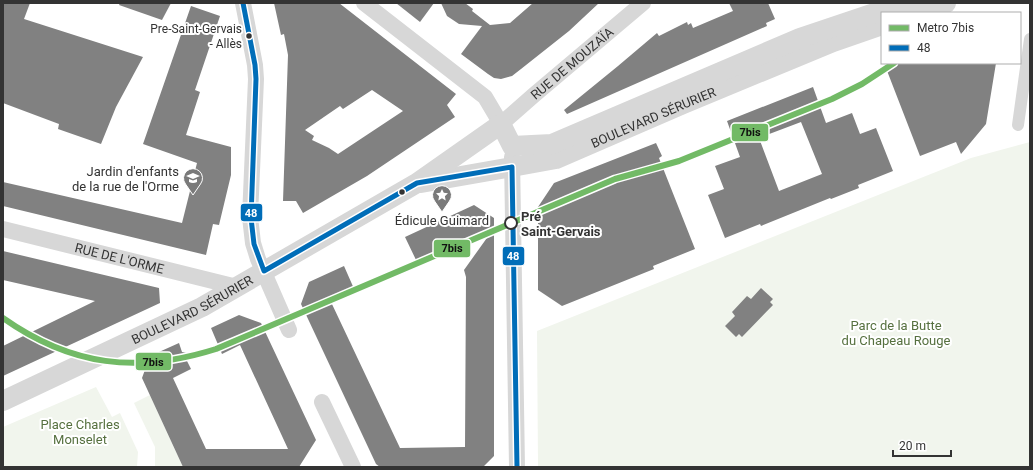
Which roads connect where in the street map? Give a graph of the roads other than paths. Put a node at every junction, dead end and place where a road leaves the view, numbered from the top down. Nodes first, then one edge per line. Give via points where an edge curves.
1 (243, 3) edge
2 (364, 3) edge
3 (643, 3) edge
4 (904, 3) edge
5 (946, 3) edge
6 (920, 12) edge
7 (881, 25) edge
8 (1030, 38) edge
9 (501, 124) junction
10 (1018, 125) dead end
11 (512, 146) junction
12 (512, 168) junction
13 (417, 183) junction
14 (3, 230) edge
15 (264, 271) junction
16 (236, 287) junction
17 (289, 330) dead end
18 (3, 401) edge
19 (322, 402) dead end
20 (353, 467) edge
21 (518, 467) edge

1 - 15 street via 256,65 250,217 253,243
2 - 9 street via 484,97
3 - 9 street, RUE DE MOUZAÏA
4 - 11 street, BOULEVARD SÉRURIER via 800,38 552,144
5 - 6 street
7 - 12 street, BOULEVARD SÉRURIER via 826,45 556,159
8 - 10 street
9 - 11 street
9 - 13 street, BOULEVARD SÉRURIER
11 - 12 street
12 - 13 street, BOULEVARD SÉRURIER
12 - 21 street
13 - 15 street, BOULEVARD SÉRURIER
14 - 16 street, RUE DE L'ORME
15 - 16 street, BOULEVARD SÉRURIER
15 - 17 street
16 - 18 street, BOULEVARD SÉRURIER via 189,313
19 - 20 street

